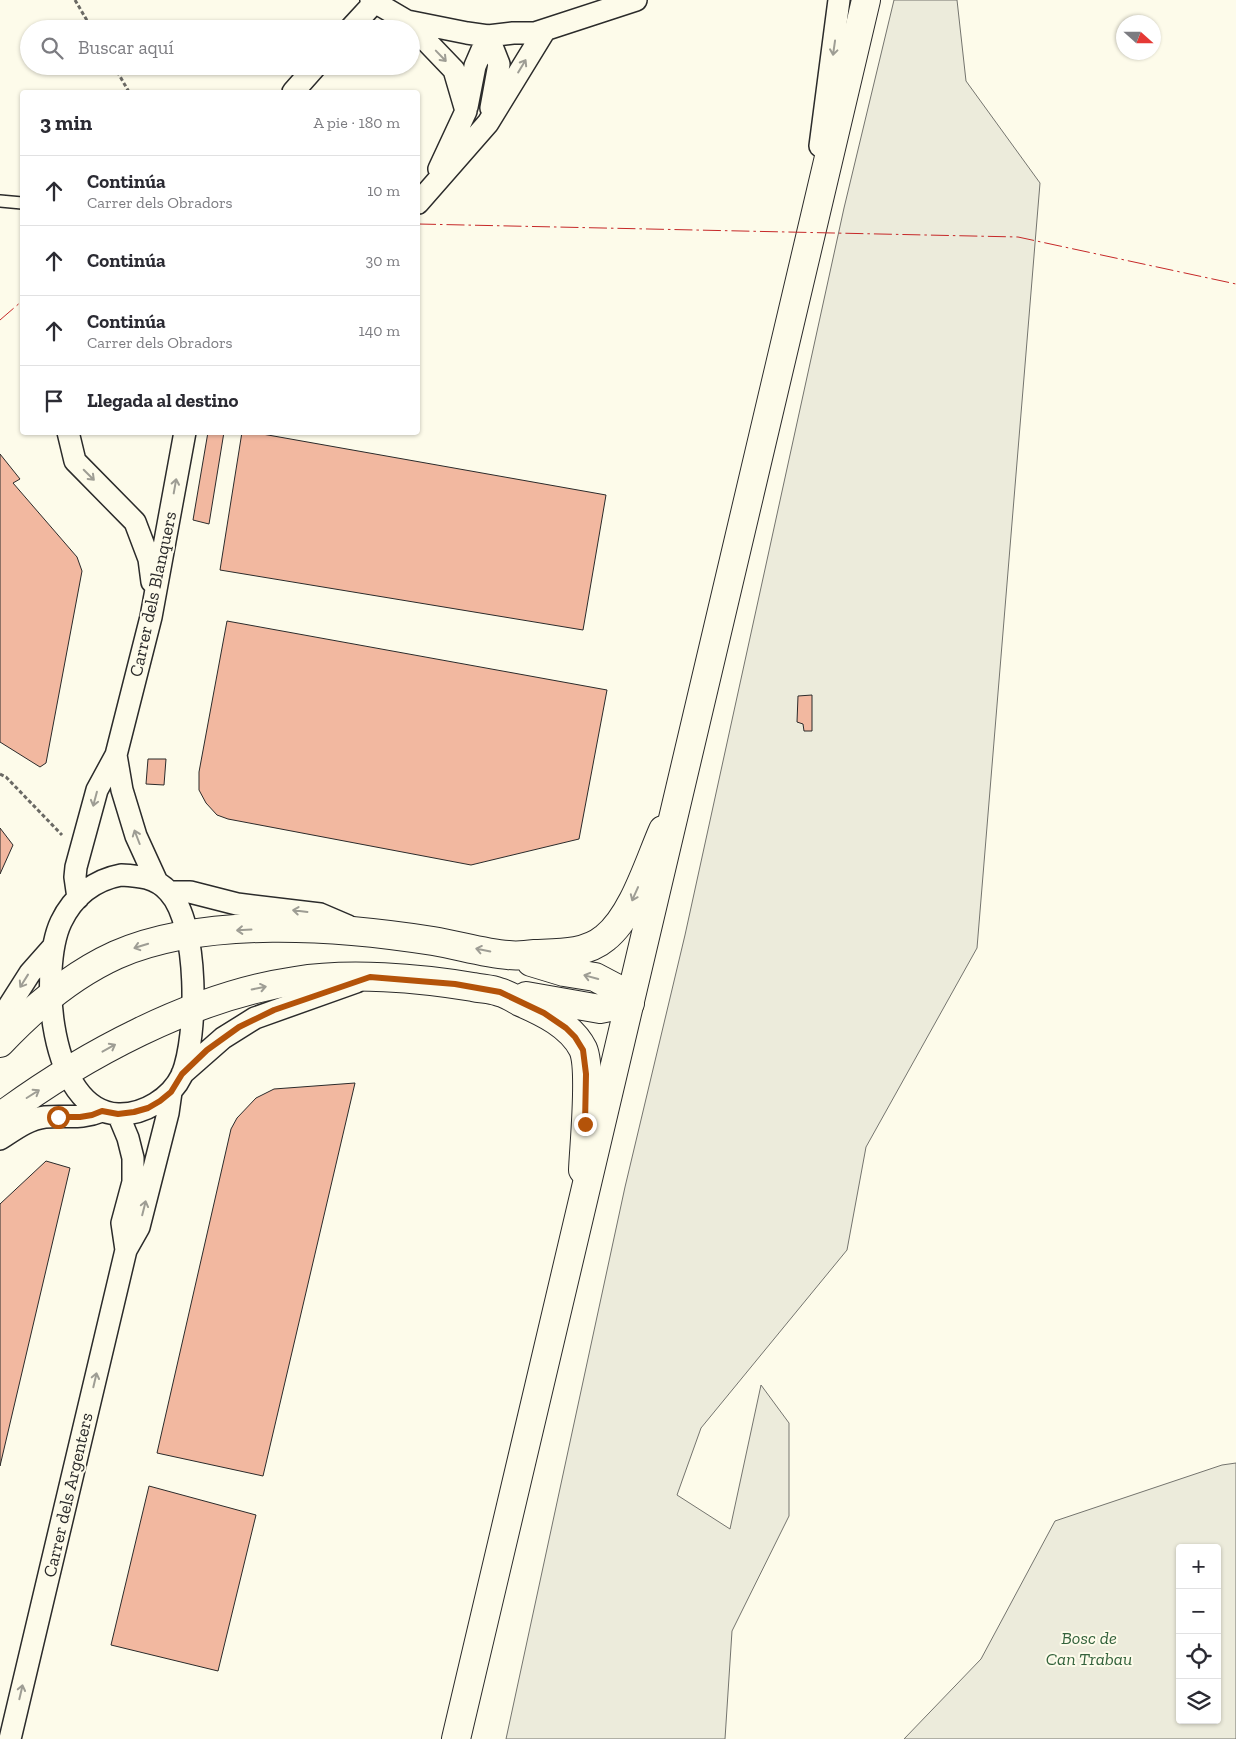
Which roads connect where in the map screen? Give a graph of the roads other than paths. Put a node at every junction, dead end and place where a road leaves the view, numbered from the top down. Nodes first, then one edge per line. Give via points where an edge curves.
1 (636, 0) edge
2 (840, 0) edge
3 (866, 0) edge
4 (372, 1) edge
5 (617, 5) edge
6 (357, 20) edge
7 (405, 20) edge
8 (420, 24) edge
9 (545, 30) junction
10 (420, 35) edge
11 (488, 36) junction
12 (308, 75) edge
13 (295, 90) edge
14 (466, 112) junction
15 (488, 123) junction
16 (0, 200) edge
17 (420, 200) edge
18 (420, 201) edge
19 (20, 203) edge
20 (804, 261) junction
21 (69, 435) edge
22 (185, 435) edge
23 (154, 602) junction
24 (116, 755) junction
25 (682, 785) junction
26 (163, 887) junction
27 (78, 898) junction
28 (362, 931) junction
29 (188, 934) junction
30 (53, 947) junction
31 (509, 955) junction
32 (370, 977) junction
33 (500, 992) junction
34 (50, 997) junction
35 (630, 1004) junction
36 (192, 1010) junction
37 (0, 1020) edge
38 (0, 1043) edge
39 (67, 1073) junction
40 (182, 1074) junction
41 (171, 1092) junction
42 (110, 1112) junction
43 (0, 1117) edge
44 (0, 1139) edge
45 (580, 1214) junction
46 (126, 1250) junction
47 (10, 1739) edge
48 (456, 1739) edge

1 - 5 street
2 -> 20 street
3 - 20 street
4 - 6 street
4 - 7 street
5 - 9 street
8 - 11 street
9 - 11 street
15 -> 9 street
10 -> 14 street via 454,70
11 - 14 street via 475,66
11 - 15 street via 499,64
12 - 13 street
14 - 17 street
15 - 18 street
16 - 19 lane
20 - 25 street
21 -> 23 street via 75,461 135,522 149,559
23 -> 22 street, Carrer dels Blanquers
23 - 24 street, Carrer dels Blanquers
26 -> 24 street, Carrer dels Blanquers via 136,836 122,790
24 -> 27 street, Carrer dels Blanquers via 97,790 75,877
25 -> 31 street via 633,900 605,939 570,953
25 - 35 street
26 - 27 street via 137,876 121,875 94,884
28 -> 26 street via 320,914 237,904
26 - 29 street, Carrer dels Blanquers via 181,911
27 - 30 street via 61,921
28 -> 29 street via 278,929
31 -> 28 street
29 -> 34 street via 115,956 71,980
29 - 36 street, Carrer dels Blanquers via 193,972
30 - 34 street
30 -> 37 street via 30,973
35 -> 31 street via 614,987 595,977 564,972
32 - 33 street via 455,984
36 -> 32 street via 253,989 296,980
32 - 40 street via 255,1018 223,1038
33 - 35 street via 600,1009
33 - 45 street via 544,1013 566,1028 583,1050 586,1074
34 - 38 street
34 - 39 street
35 - 45 street
39 -> 36 street via 124,1040
36 - 40 street, Carrer dels Blanquers
39 - 42 street via 84,1099
43 -> 39 street
40 - 41 street
41 - 42 street via 148,1108 134,1112
46 -> 41 street, Carrer dels Argenters via 139,1227
42 - 44 street via 80,1117 44,1117
42 - 46 street, Carrer dels Argenters via 128,1138 133,1158 133,1182 122,1223
45 - 48 street
47 -> 46 street, Carrer dels Argenters

